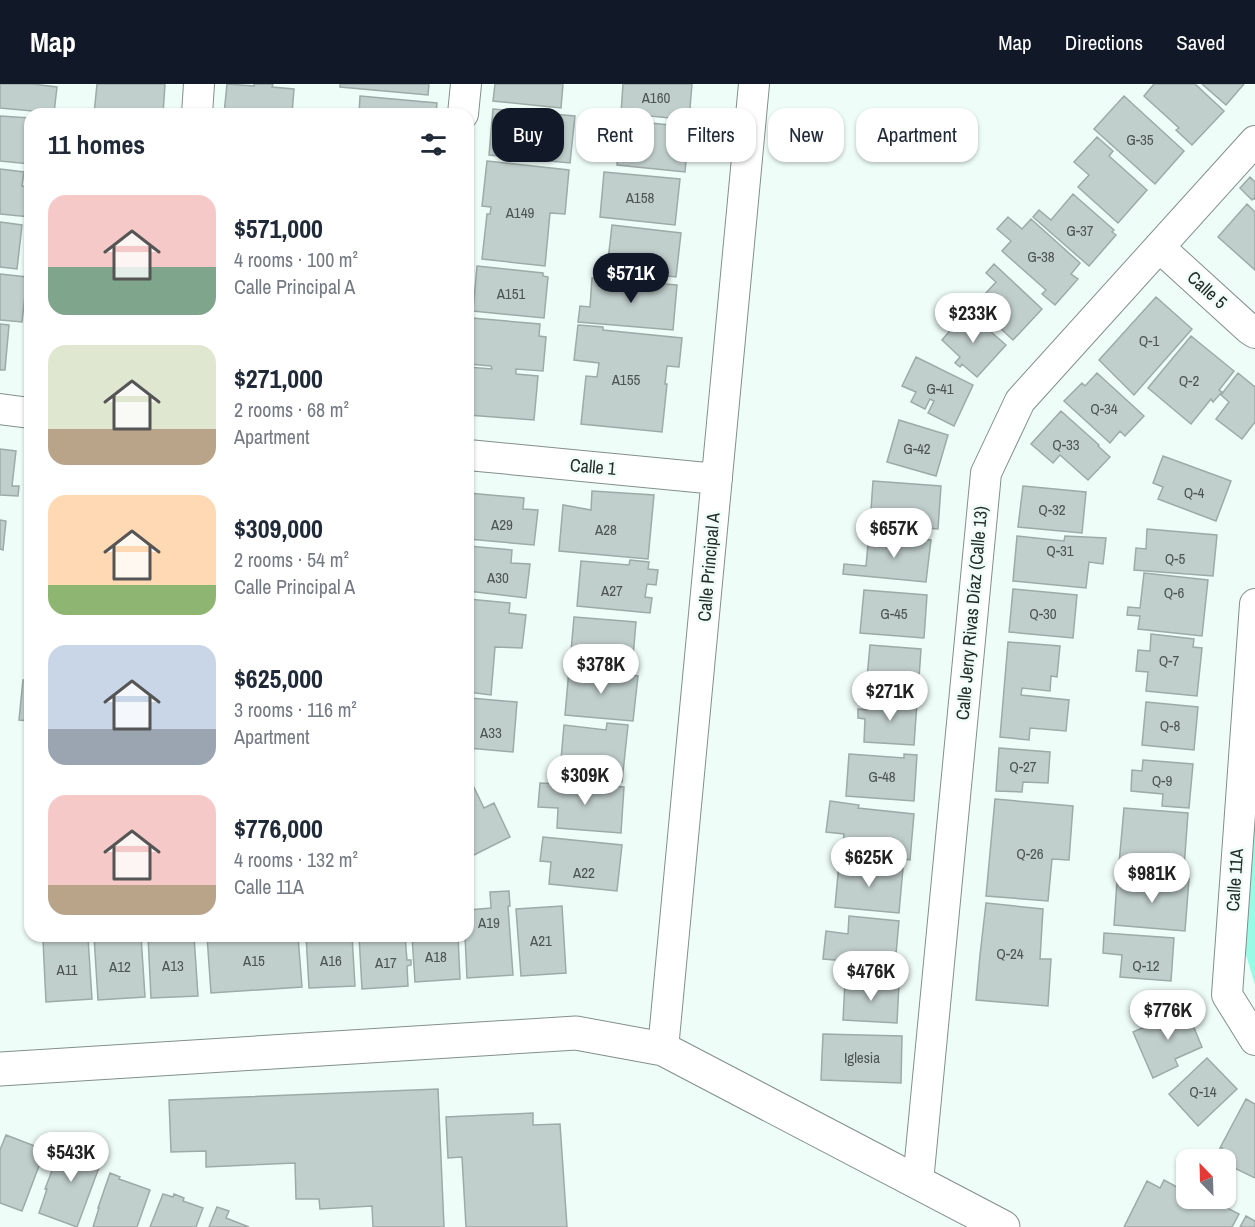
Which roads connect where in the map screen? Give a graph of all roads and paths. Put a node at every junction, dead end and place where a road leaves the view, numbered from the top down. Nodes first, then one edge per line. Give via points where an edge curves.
1 (200, 84) edge
2 (466, 84) edge
3 (754, 84) edge
4 (198, 108) edge
5 (464, 108) edge
6 (1255, 141) edge
7 (1159, 247) junction
8 (1255, 333) edge
9 (0, 409) edge
10 (24, 412) edge
11 (474, 456) edge
12 (717, 479) junction
13 (1255, 604) edge
14 (1255, 1040) edge
15 (663, 1049) junction
16 (0, 1069) edge
17 (918, 1182) junction
18 (1003, 1227) edge

1 - 4 street
2 - 5 street
3 - 12 street, Calle Principal A
6 - 7 street, Calle Jerry Rivas Díaz (Calle 13)
7 - 8 street, Calle 5
7 - 17 street, Calle Jerry Rivas Díaz (Calle 13) via 1020,402 986,473
9 - 10 street
11 - 12 street, Calle 1
12 - 15 street, Calle Principal A
13 - 14 street, Calle 11A via 1227,995
15 - 16 street via 576,1033
15 - 17 street
17 - 18 street

